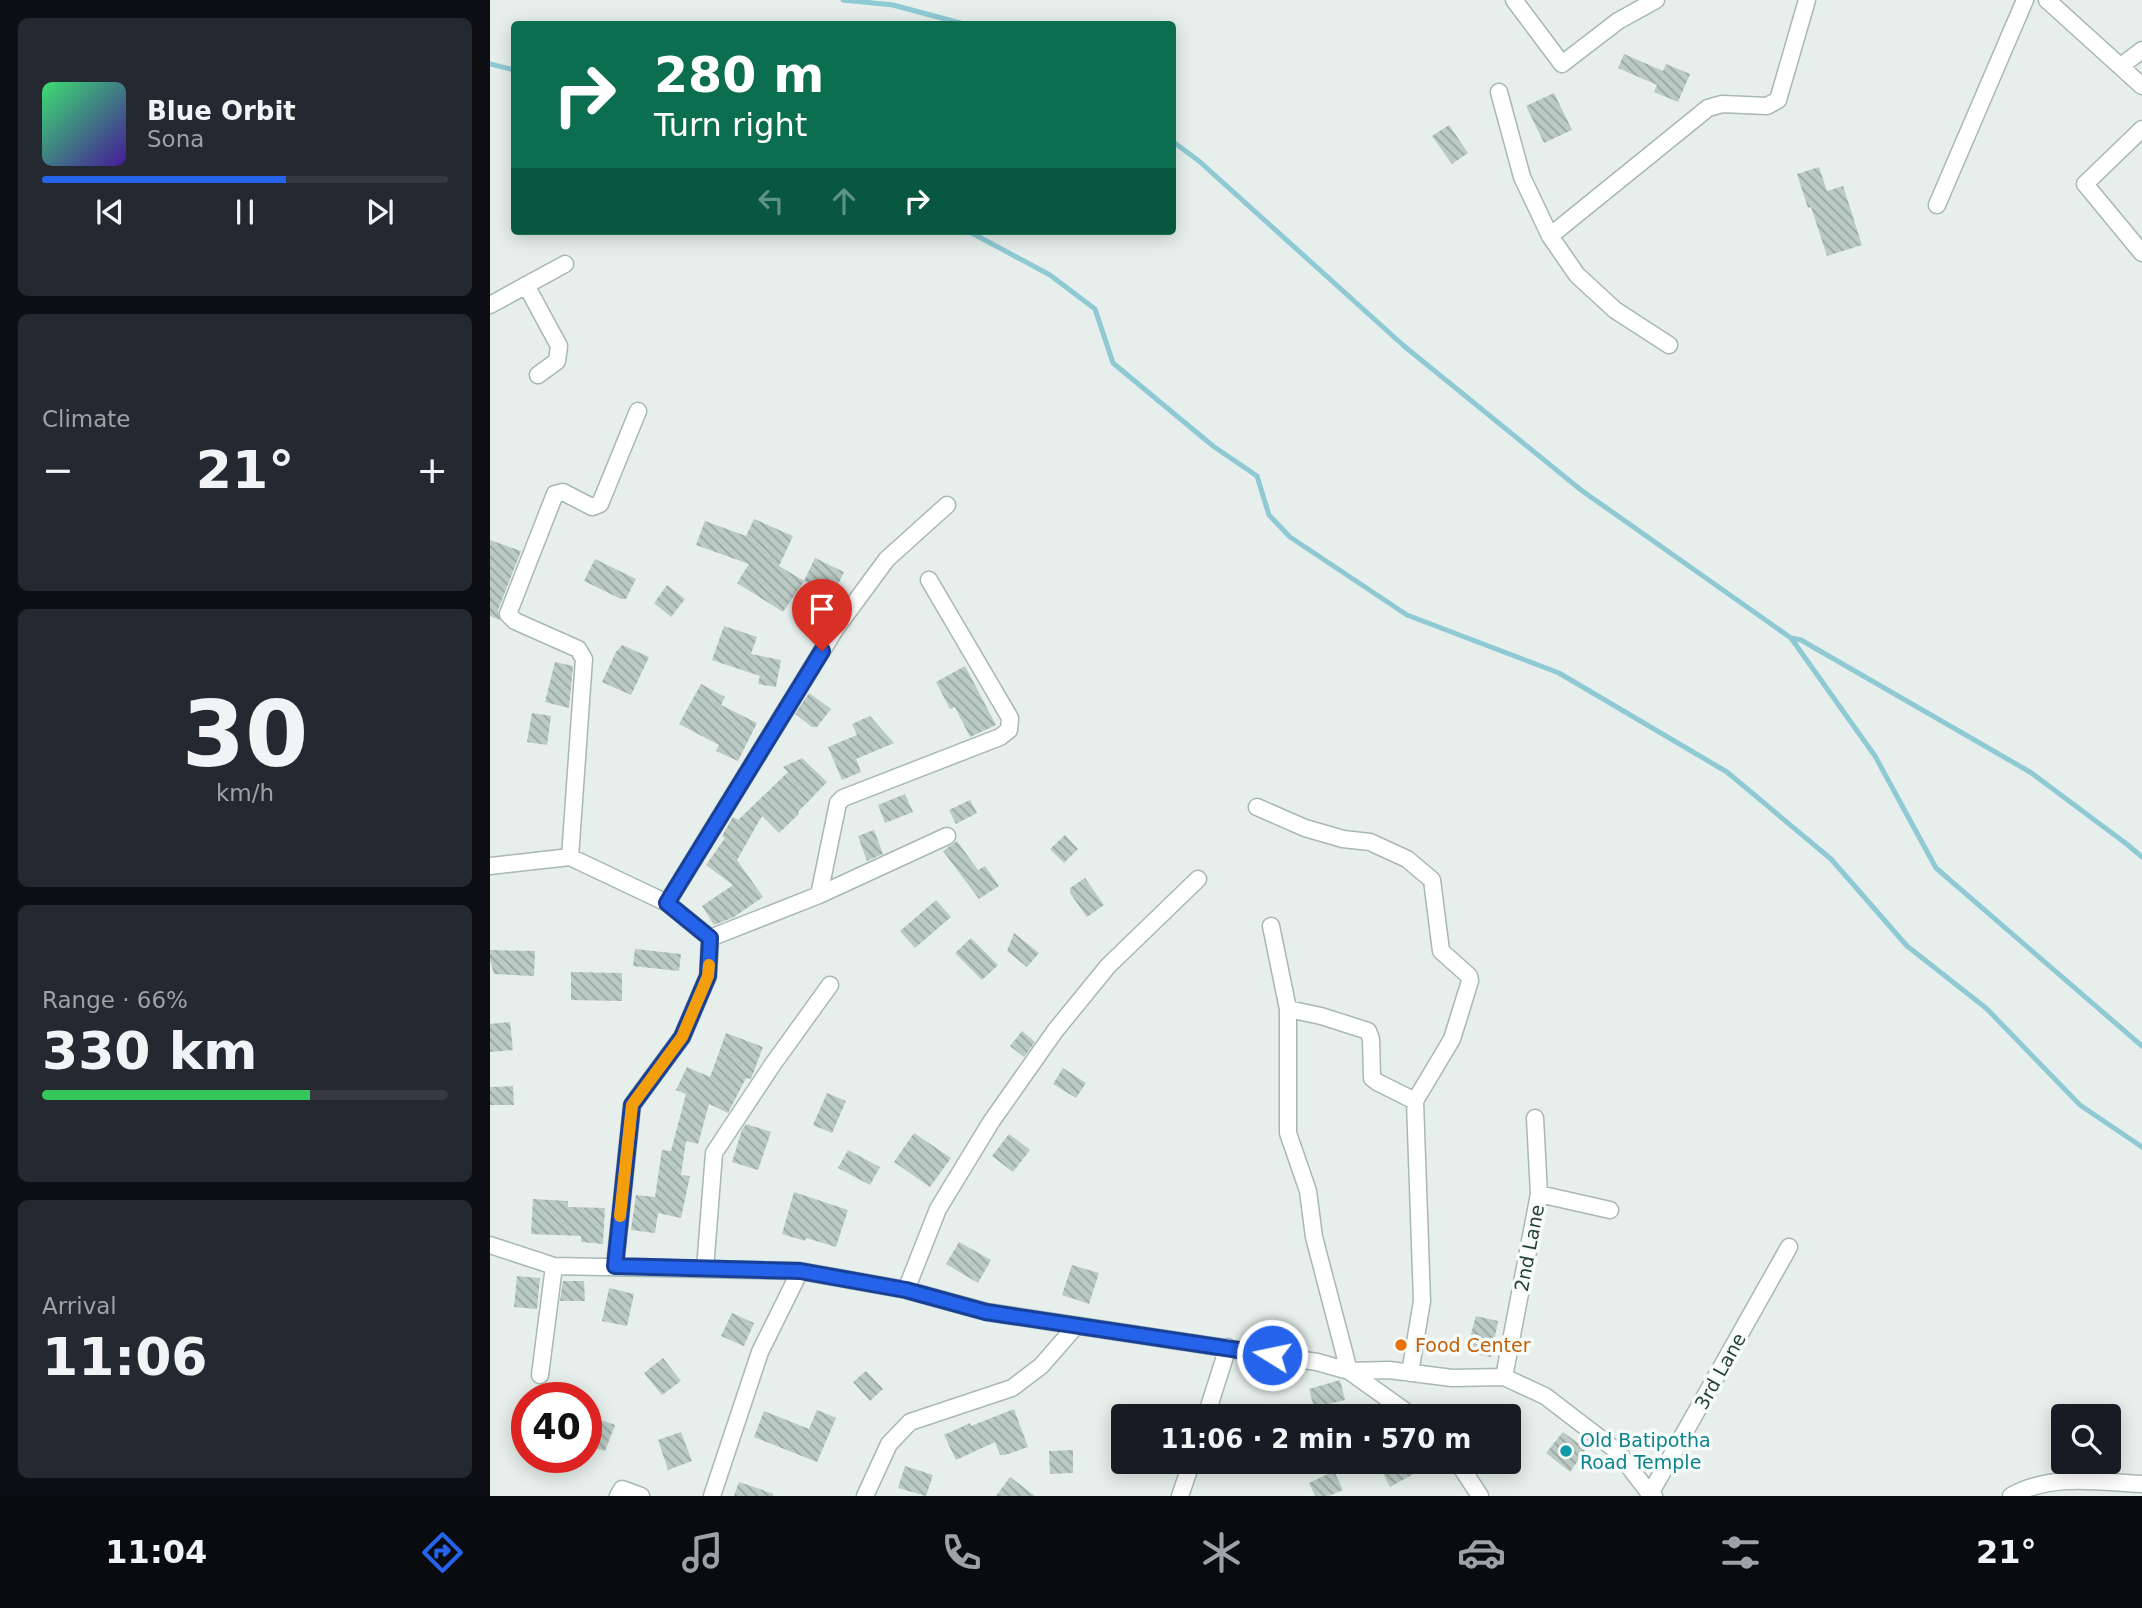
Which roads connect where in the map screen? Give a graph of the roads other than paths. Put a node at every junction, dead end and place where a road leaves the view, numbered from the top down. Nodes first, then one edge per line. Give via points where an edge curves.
1 (1514, 0) edge
2 (1656, 0) edge
3 (1807, 0) edge
4 (2025, 0) edge
5 (2047, 0) edge
6 (2142, 50) edge
7 (2121, 66) junction
8 (2142, 86) edge
9 (1499, 92) dead end
10 (2142, 130) edge
11 (1937, 205) dead end
12 (1550, 236) junction
13 (2142, 253) edge
14 (565, 264) dead end
15 (526, 285) junction
16 (490, 305) edge
17 (1670, 345) dead end
18 (538, 375) dead end
19 (638, 411) dead end
20 (947, 505) dead end
21 (929, 580) dead end
22 (1257, 807) dead end
23 (947, 836) dead end
24 (570, 857) junction
25 (490, 866) edge
26 (1198, 879) dead end
27 (819, 895) junction
28 (667, 903) junction
29 (1270, 926) dead end
30 (710, 938) junction
31 (830, 985) dead end
32 (1288, 1009) junction
33 (1415, 1101) junction
34 (1535, 1118) dead end
35 (1539, 1194) junction
36 (1610, 1210) dead end
37 (490, 1245) edge
38 (1788, 1247) dead end
39 (554, 1266) junction
40 (615, 1266) junction
41 (705, 1269) junction
42 (800, 1271) junction
43 (906, 1290) junction
44 (1076, 1326) junction
45 (1228, 1347) junction
46 (1349, 1371) junction
47 (1410, 1373) junction
48 (540, 1375) dead end
49 (1504, 1377) junction
50 (1210, 1404) edge
51 (1395, 1404) edge
52 (1188, 1474) edge
53 (1466, 1474) edge
54 (2142, 1484) edge
55 (1652, 1495) edge
56 (618, 1496) edge
57 (641, 1496) edge
58 (712, 1496) edge
59 (865, 1496) edge
60 (1180, 1496) edge
61 (1480, 1496) edge
62 (2011, 1496) edge

1 - 2 street via 1562,64 1618,21
3 - 12 street via 1778,100 1767,106 1722,104 1709,108
4 - 11 street
5 - 7 street
6 - 7 street
7 - 8 street
9 - 12 street via 1522,177
10 - 13 street via 2085,184
12 - 17 street via 1577,275 1615,310
14 - 15 street
15 - 16 street
15 - 18 street via 559,346 557,361
19 - 24 street via 600,503 592,507 563,492 555,494 509,614 515,621 578,649 584,659
20 - 28 street via 887,559 836,628
21 - 27 street via 1010,718 1009,730 843,798 838,803
22 - 33 street via 1305,828 1370,842 1406,859 1432,880 1441,951 1469,981 1452,1039
23 - 27 street
24 - 25 street
24 - 28 street
26 - 43 street via 1108,966 1055,1031 938,1209
27 - 30 street
28 - 30 street
29 - 32 street
30 - 40 street via 708,976 682,1037 632,1105
31 - 41 street via 714,1153
32 - 33 street via 1368,1031 1373,1077
32 - 46 street via 1288,1133 1308,1191 1314,1237
33 - 47 street via 1422,1301
34 - 35 street, 2nd Lane
35 - 36 street
35 - 49 street, 2nd Lane
37 - 39 street
38 - 55 street, 3rd Lane
39 - 40 street
39 - 48 street
40 - 41 street
41 - 42 street
42 - 43 street
42 - 58 street via 760,1352
43 - 44 street via 986,1312
44 - 45 street
44 - 59 street via 1041,1366 1012,1388 910,1422 889,1444
45 - 46 street
45 - 50 street
46 - 47 street
46 - 51 street
47 - 49 street
49 - 55 street via 1545,1396 1617,1451
52 - 60 street
53 - 61 street
54 - 62 street via 2063,1480
56 - 57 street via 622,1489

